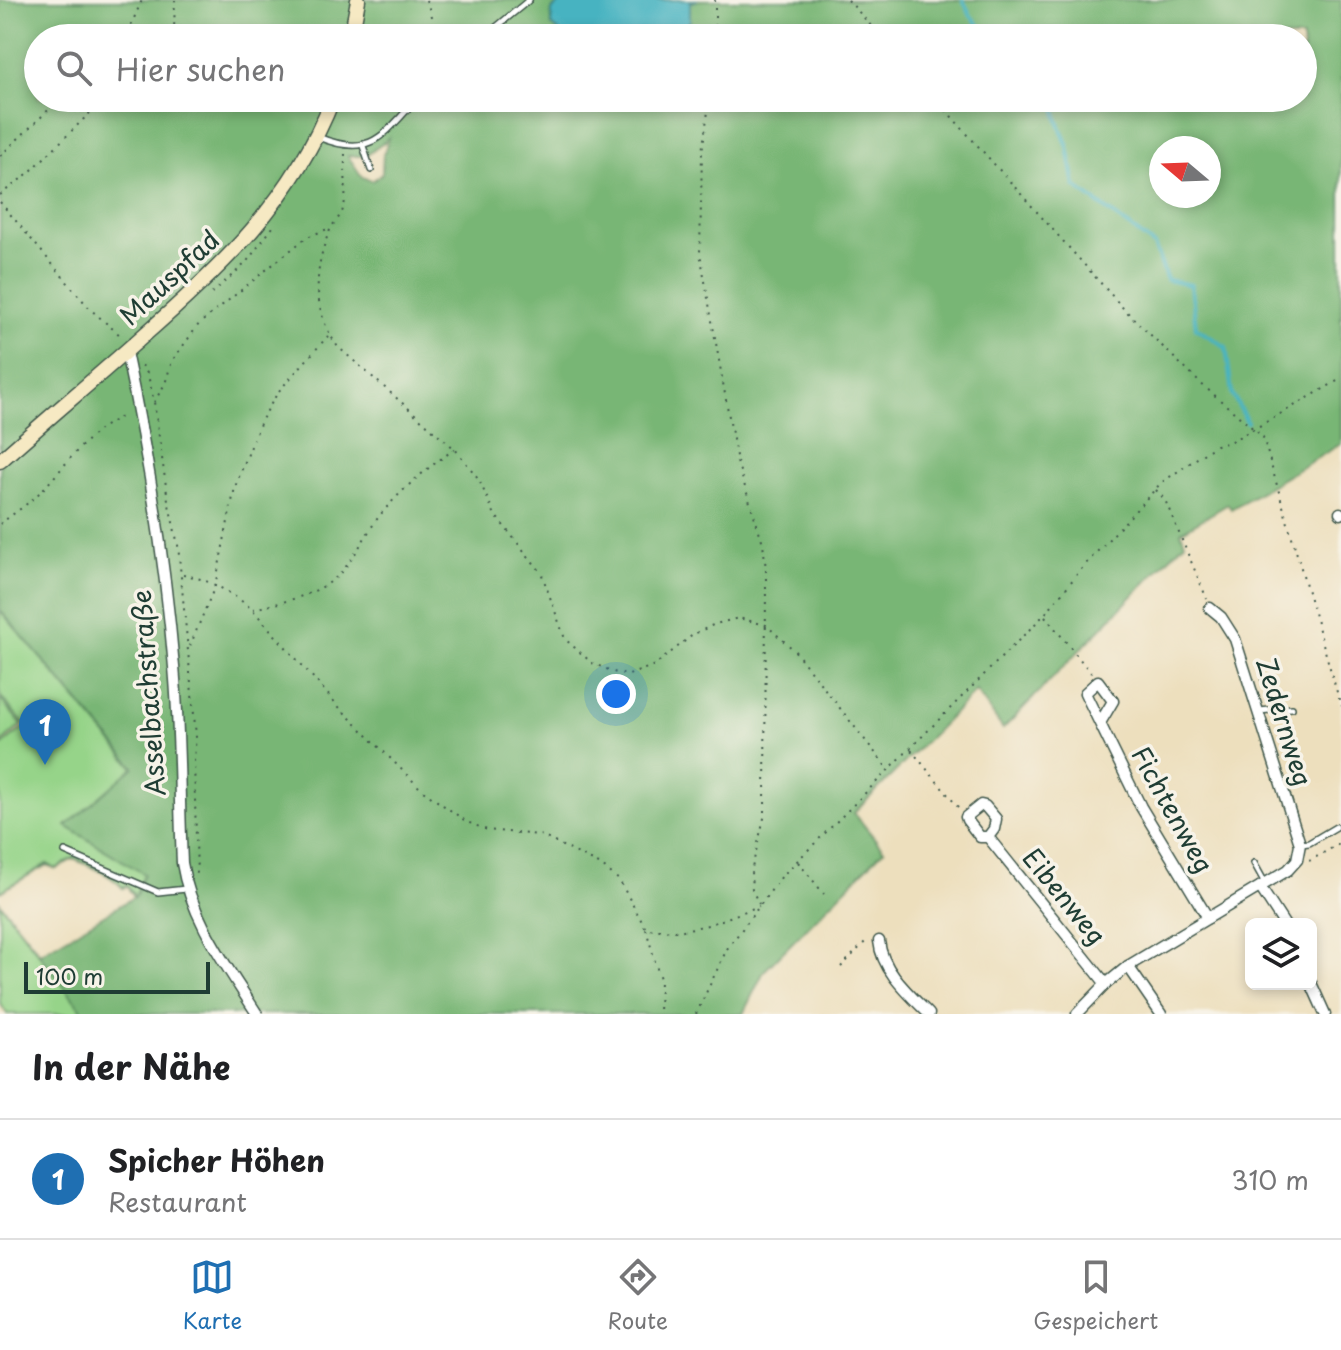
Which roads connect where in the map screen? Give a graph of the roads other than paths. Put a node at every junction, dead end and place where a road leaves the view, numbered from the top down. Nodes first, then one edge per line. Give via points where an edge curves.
1 (358, 0) edge
2 (529, 0) edge
3 (354, 24) edge
4 (500, 24) edge
5 (327, 112) edge
6 (404, 112) edge
7 (317, 137) junction
8 (363, 146) junction
9 (371, 170) dead end
10 (126, 352) junction
11 (0, 461) edge
12 (1210, 608) dead end
13 (1292, 708) dead end
14 (1258, 711) junction
15 (1100, 723) junction
16 (1336, 827) dead end
17 (988, 837) junction
18 (1300, 844) junction
19 (65, 852) dead end
20 (1254, 863) dead end
21 (1263, 886) junction
22 (192, 888) junction
23 (1208, 918) junction
24 (1281, 918) edge
25 (879, 941) dead end
26 (1128, 966) junction
27 (1106, 984) junction
28 (1314, 990) edge
29 (257, 1014) edge
30 (929, 1014) edge
31 (1077, 1014) edge
32 (1161, 1014) edge
33 (1325, 1014) edge

1 - 3 street
2 - 4 lane
5 - 7 street, Mauspfad
6 - 8 lane via 378,139
7 - 8 lane
7 - 10 street, Mauspfad via 284,191 238,249
8 - 9 lane
10 - 11 street, Mauspfad
10 - 22 street, Asselbachstraße via 162,561 174,669 182,863
12 - 14 street, Zedernweg via 1229,628
13 - 14 lane
14 - 18 street, Zedernweg
15 - 15 street, Fichtenweg via 1085,693 1098,681 1113,701
15 - 23 street, Fichtenweg via 1141,807
16 - 18 lane
17 - 17 street, Eibenweg via 996,819 985,806 978,807 966,817 980,837
17 - 27 street, Eibenweg
18 - 21 street, Zedernweg via 1297,860
19 - 22 lane via 158,892
20 - 21 lane
21 - 23 street
21 - 24 street
22 - 29 street, Asselbachstraße via 196,914
23 - 26 street
25 - 30 street via 888,968
26 - 27 street
26 - 32 street
27 - 31 street
28 - 33 street

